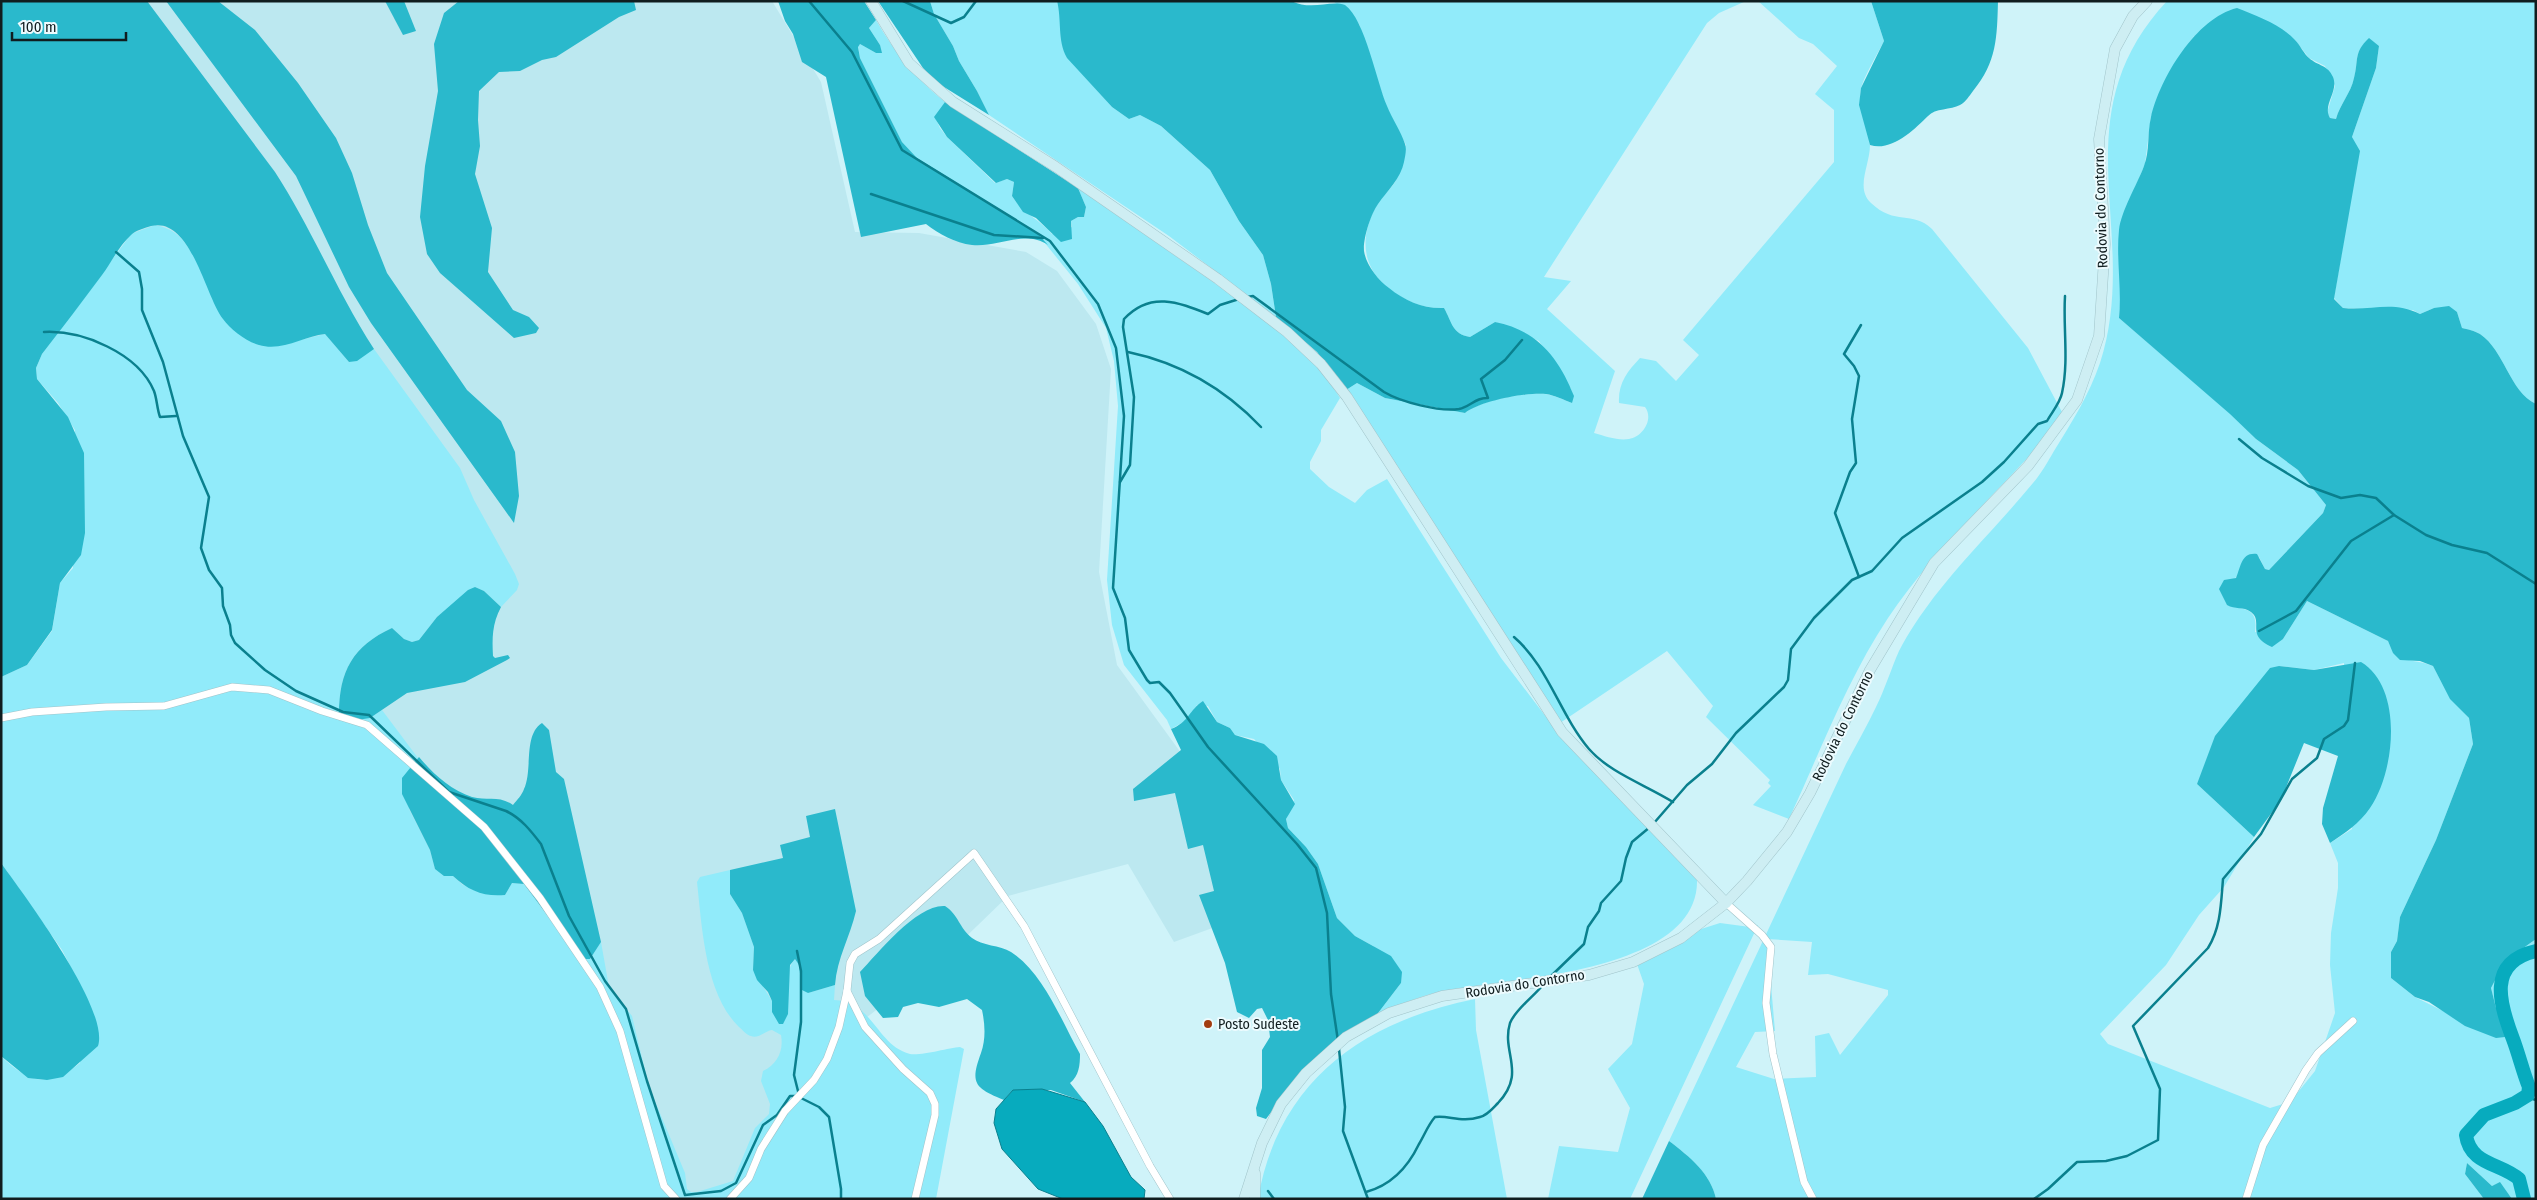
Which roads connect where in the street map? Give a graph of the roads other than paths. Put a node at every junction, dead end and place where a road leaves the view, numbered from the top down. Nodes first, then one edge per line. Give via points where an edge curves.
1 (871, 1) edge
2 (2147, 1) edge
3 (1, 718) edge
4 (1726, 904) junction
5 (847, 991) junction
6 (2353, 1021) dead end
7 (1254, 1162) junction
8 (676, 1199) edge
9 (730, 1199) edge
10 (915, 1199) edge
11 (1170, 1199) edge
12 (1243, 1199) edge
13 (1255, 1199) edge
14 (1813, 1199) edge
15 (2246, 1199) edge

1 - 4 main road via 909,63 953,102 1056,167 1218,279 1287,332 1321,364 1347,397 1562,732
2 - 4 main road, Rodovia do Contorno via 2133,16 2115,49 2099,138 2105,244 2099,336 2077,400 2028,466 1934,563 1870,670 1810,793 1787,832
3 - 8 street via 32,712 164,706 232,687 269,690 322,712 367,725 484,827 540,898 600,987 620,1031 664,1186
4 - 7 main road, Rodovia do Contorno via 1681,938 1633,962 1589,975 1442,996 1389,1013 1346,1037 1293,1088 1270,1124
4 - 14 street via 1771,947 1766,1003 1773,1054 1804,1182
5 - 9 street via 827,1059 814,1080 785,1111 761,1149 749,1178
5 - 10 street via 865,1027 903,1069 930,1092 935,1104
5 - 11 street via 850,963 855,954 879,939 974,853 1024,926
6 - 15 street via 2318,1052 2306,1070 2263,1145
7 - 12 main road, Rodovia do Contorno
7 - 13 main road

